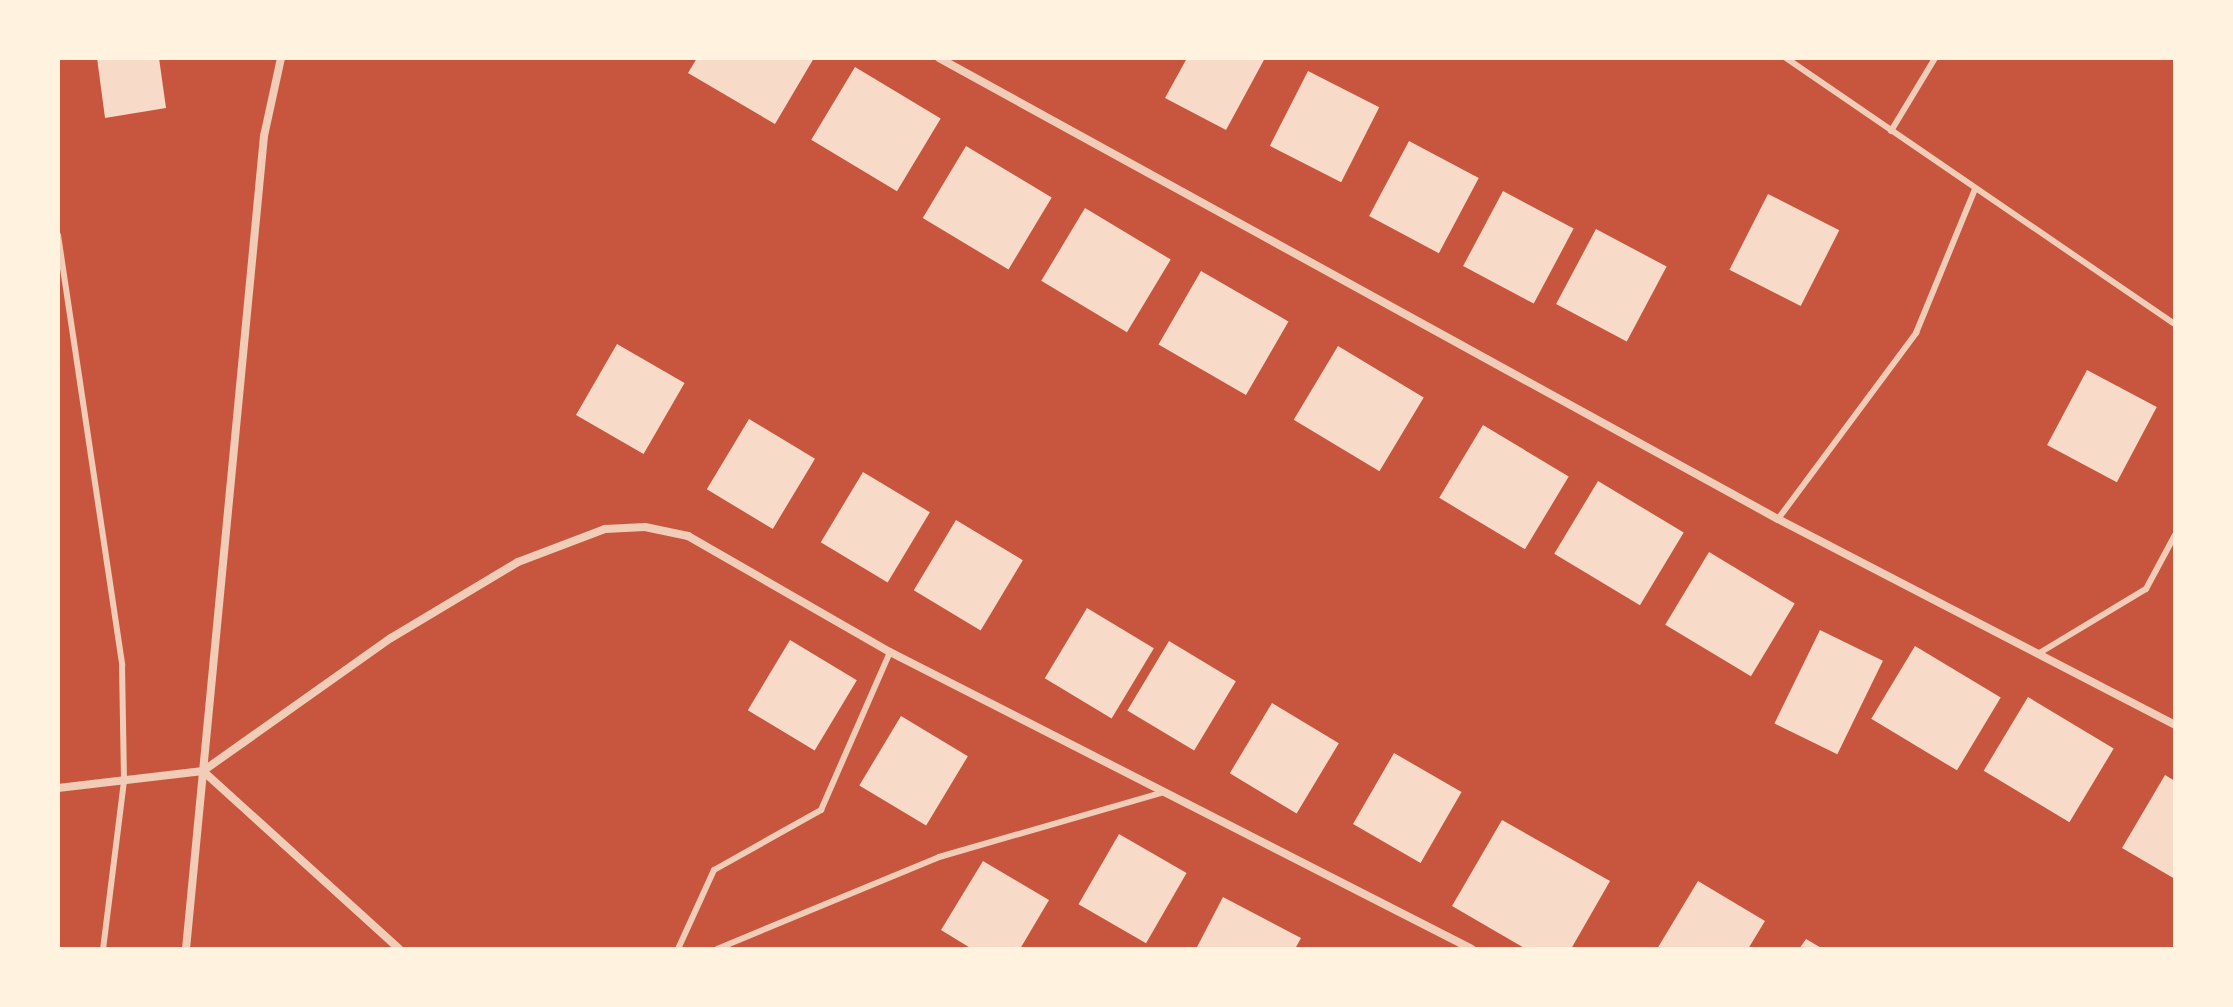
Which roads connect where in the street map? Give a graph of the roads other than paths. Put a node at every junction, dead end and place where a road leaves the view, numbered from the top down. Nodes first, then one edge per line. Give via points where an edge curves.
1 (281, 58) edge
2 (939, 58) edge
3 (1786, 58) edge
4 (1935, 58) edge
5 (1891, 131) junction
6 (1975, 189) junction
7 (58, 235) edge
8 (2175, 324) edge
9 (1778, 519) junction
10 (2175, 535) edge
11 (890, 652) junction
12 (2041, 652) junction
13 (2175, 725) edge
14 (203, 771) junction
15 (124, 781) junction
16 (58, 788) edge
17 (1164, 792) junction
18 (103, 949) edge
19 (186, 949) edge
20 (399, 949) edge
21 (678, 949) edge
22 (717, 949) edge
23 (1472, 949) edge

1 - 14 street via 264,136
2 - 9 street
3 - 5 lane
4 - 5 lane
5 - 6 lane
6 - 8 lane
6 - 9 lane via 1916,333
7 - 15 lane via 122,665
9 - 12 street
10 - 12 lane via 2146,589
11 - 14 street via 688,536 605,529 518,562 455,598
11 - 17 street
11 - 21 lane via 821,810 714,870
12 - 13 street
14 - 15 street
14 - 19 street
14 - 20 street
15 - 16 street
15 - 18 lane
17 - 22 lane via 939,857
17 - 23 street

